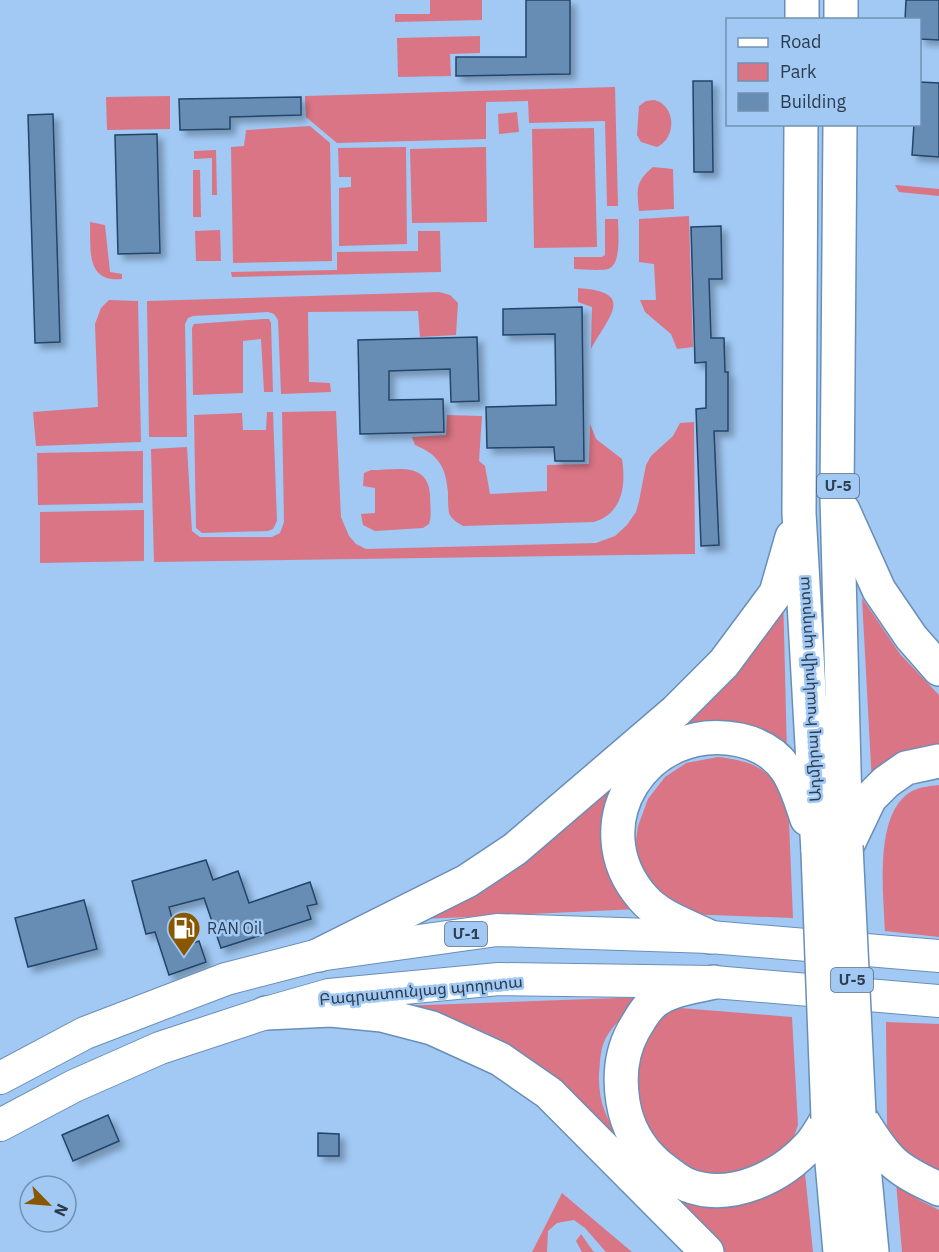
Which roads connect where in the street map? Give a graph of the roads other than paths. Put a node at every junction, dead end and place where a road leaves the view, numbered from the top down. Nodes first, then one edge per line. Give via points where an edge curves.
1 (802, 0) edge
2 (841, 0) edge
3 (802, 18) edge
4 (840, 18) edge
5 (801, 126) edge
6 (840, 126) edge
7 (837, 497) junction
8 (799, 513) junction
9 (939, 669) edge
10 (939, 761) edge
11 (832, 849) junction
12 (710, 937) junction
13 (319, 955) junction
14 (939, 956) edge
15 (714, 982) junction
16 (939, 1000) edge
17 (266, 1013) junction
18 (0, 1078) edge
19 (843, 1116) junction
20 (0, 1125) edge
21 (939, 1189) edge
22 (706, 1252) edge
23 (840, 1252) edge
24 (872, 1252) edge

1 - 3 highway
2 - 4 highway
5 - 8 highway, Ադմիրալ Իսակովի պողոտա / Մ-5
6 - 7 highway, Ադմիրալ Իսակովի պողոտա / Մ-5
7 - 9 highway via 879,590
7 - 11 highway, Ադմիրալ Իսակովի պողոտա / Մ-5
8 - 11 highway, Ադմիրալ Իսակովի պողոտա / Մ-5
8 - 13 highway via 776,593 724,663 675,711 515,849 467,881
10 - 11 highway via 906,768 886,782
11 - 12 highway via 786,768 759,746 710,737 684,742 657,755 634,779 622,805 619,824 623,865 643,898 657,911
11 - 19 highway, Ադմիրալ Իսակովի պողոտա / Մ-5, bridge
12 - 13 main road, Մ-1 via 497,930
12 - 14 main road, Մ-1
13 - 18 main road, Մ-1 via 226,979 147,1008 85,1033
15 - 16 main road, Բագրատունյաց պողոտա
15 - 17 main road, Բագրատունյաց պողոտա via 500,979 329,996
15 - 19 highway via 664,995 652,1003 628,1041 621,1065 621,1088 624,1110 640,1146 687,1185 731,1190 775,1174
17 - 20 main road, Բագրատունյաց պողոտա via 160,1048 74,1086
17 - 22 highway via 331,1010 382,1015 432,1028 500,1059 549,1093
19 - 21 highway via 892,1163
19 - 23 highway, Ադմիրալ Իսակովի պողոտա / Մ-5
19 - 24 highway, Ադմիրալ Իսակովի պողոտա / Մ-5

